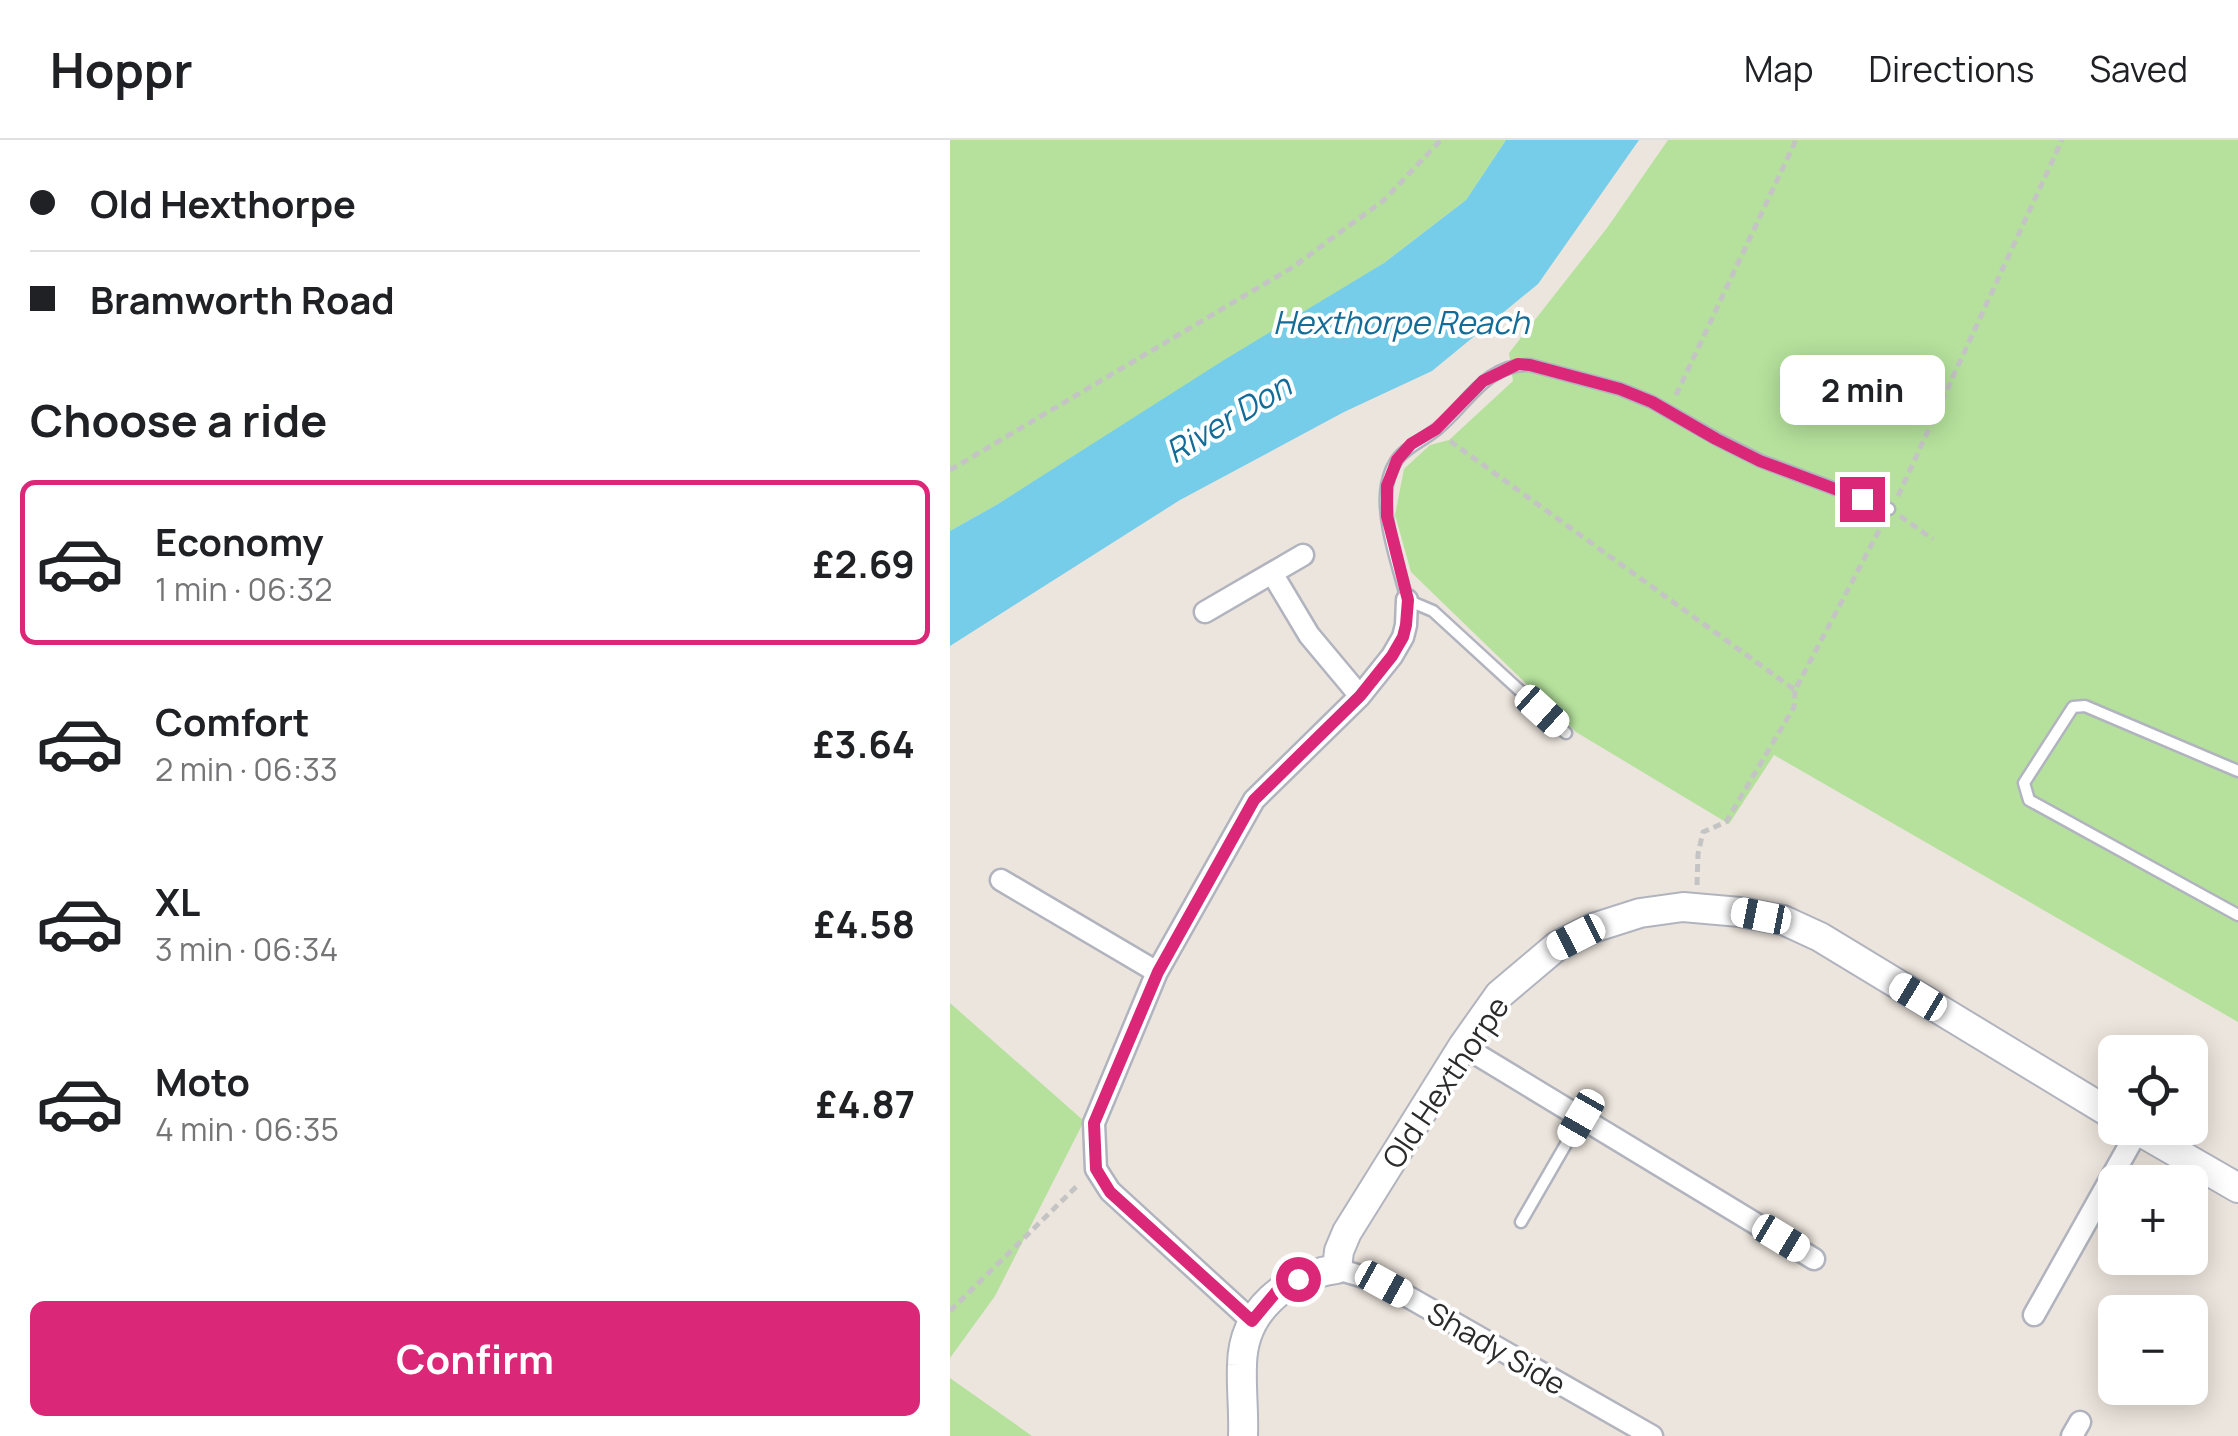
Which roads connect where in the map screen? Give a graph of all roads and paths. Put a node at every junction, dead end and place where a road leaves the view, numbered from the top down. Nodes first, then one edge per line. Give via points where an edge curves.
1 (1441, 140) edge
2 (1796, 140) edge
3 (2062, 140) edge
4 (1667, 411) junction
5 (1436, 429) junction
6 (950, 470) edge
7 (1889, 509) junction
8 (1933, 539) dead end
9 (1304, 555) dead end
10 (1272, 573) junction
11 (1408, 600) junction
12 (1205, 612) dead end
13 (1795, 690) junction
14 (1360, 696) junction
15 (1566, 732) dead end
16 (2238, 770) edge
17 (1001, 880) dead end
18 (1697, 908) junction
19 (2238, 915) edge
20 (1158, 972) junction
21 (1464, 1046) junction
22 (2098, 1105) edge
23 (1581, 1118) junction
24 (2119, 1145) edge
25 (2165, 1145) edge
26 (1096, 1169) junction
27 (2238, 1188) edge
28 (1521, 1222) dead end
29 (1814, 1258) dead end
30 (1337, 1269) junction
31 (950, 1311) edge
32 (2034, 1315) dead end
33 (1252, 1321) junction
34 (1243, 1436) edge
35 (1652, 1436) edge

1 - 6 path via 1384,200 1293,267
2 - 4 path
3 - 7 path
4 - 5 lane via 1620,389 1518,364 1483,381
4 - 7 lane via 1760,461
5 - 11 lane via 1397,460 1387,486 1387,516
5 - 13 path
7 - 8 path
7 - 13 path
9 - 10 street
10 - 12 street
10 - 14 street via 1309,635
11 - 14 street via 1403,637
11 - 15 lane via 1433,611
13 - 18 path via 1794,707 1726,822 1703,832
14 - 20 street via 1254,800
16 - 19 lane via 2085,706 2073,707 2024,784 2029,800
17 - 20 street
18 - 21 street, Old Hexthorpe via 1640,913 1558,946 1499,995
18 - 22 street, Old Hexthorpe via 1783,920 1820,938
20 - 26 street via 1094,1123
21 - 23 street
21 - 30 street, Old Hexthorpe via 1347,1232
23 - 28 lane
23 - 29 street
24 - 32 street
25 - 27 street, Old Hexthorpe
26 - 31 path
26 - 33 street via 1110,1192
30 - 33 street via 1277,1291
30 - 35 street, Shady Side via 1384,1284
33 - 34 street via 1242,1362

